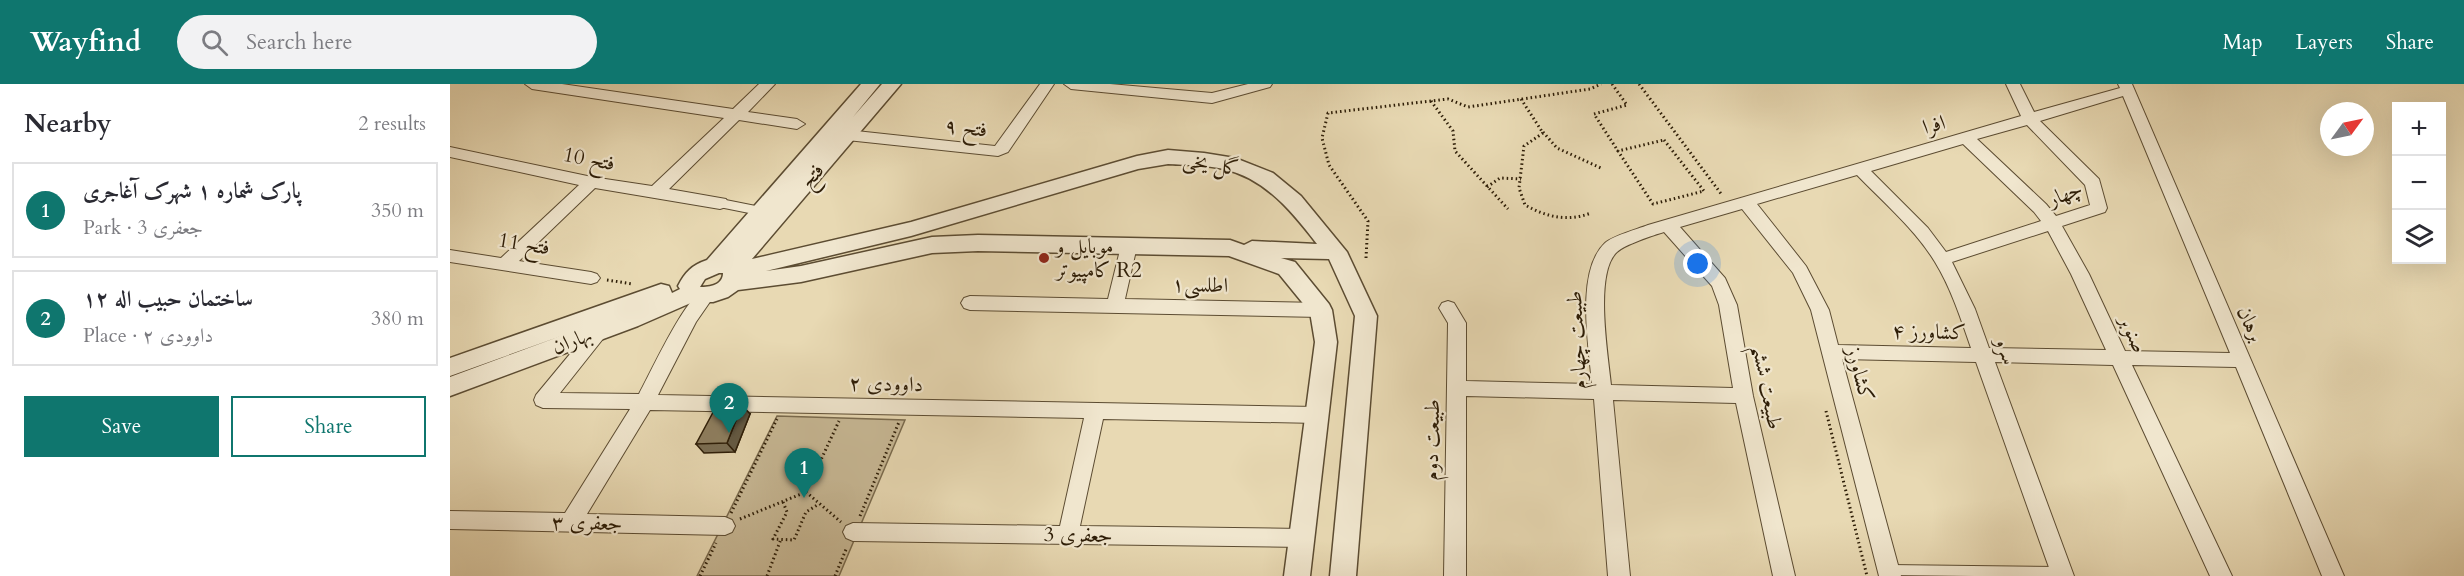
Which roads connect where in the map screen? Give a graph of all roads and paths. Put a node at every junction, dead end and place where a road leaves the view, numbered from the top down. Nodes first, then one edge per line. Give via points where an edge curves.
1 (532, 84) edge
2 (768, 84) edge
3 (871, 84) edge
4 (892, 84) edge
5 (1047, 84) edge
6 (1071, 84) edge
7 (1265, 84) edge
8 (1600, 84) edge
9 (1612, 84) edge
10 (1638, 84) edge
11 (2013, 84) edge
12 (2126, 87) edge
13 (613, 89) edge
14 (1168, 90) edge
15 (1521, 99) junction
16 (1431, 101) junction
17 (737, 113) junction
18 (2030, 119) junction
19 (797, 124) dead end
20 (1542, 130) junction
21 (847, 135) junction
22 (1966, 138) junction
23 (1618, 151) junction
24 (450, 152) edge
25 (1603, 169) dead end
26 (1860, 169) junction
27 (1521, 179) junction
28 (592, 182) junction
29 (1486, 187) junction
30 (656, 192) junction
31 (720, 203) joint
32 (1738, 205) junction
33 (1508, 209) dead end
34 (760, 212) junction
35 (1592, 213) dead end
36 (2052, 224) junction
37 (1668, 225) junction
38 (1129, 246) junction
39 (1230, 248) junction
40 (1336, 252) junction
41 (450, 256) edge
42 (1366, 258) dead end
43 (1942, 259) junction
44 (505, 264) junction
45 (727, 272) junction
46 (591, 278) joint
47 (635, 284) dead end
48 (696, 290) junction
49 (970, 303) dead end
50 (1114, 306) junction
51 (1448, 308) dead end
52 (1321, 310) junction
53 (600, 330) junction
54 (1831, 352) junction
55 (1984, 356) junction
56 (2120, 359) junction
57 (2242, 360) junction
58 (450, 367) edge
59 (450, 387) edge
60 (1456, 388) junction
61 (1602, 392) junction
62 (1744, 396) junction
63 (645, 401) junction
64 (784, 404) junction
65 (846, 405) junction
66 (906, 407) junction
67 (1826, 407) dead end
68 (1095, 411) junction
69 (1318, 416) junction
70 (806, 492) junction
71 (783, 502) junction
72 (819, 504) junction
73 (450, 520) edge
74 (570, 523) junction
75 (725, 526) junction
76 (854, 532) junction
77 (1068, 535) junction
78 (1302, 538) junction
79 (782, 539) junction
80 (1889, 573) edge
81 (2063, 574) edge
82 (700, 576) edge
83 (767, 576) edge
84 (835, 576) edge
85 (1297, 576) edge
86 (1343, 576) edge
87 (1455, 576) edge
88 (1619, 576) edge
89 (1784, 576) edge
90 (1867, 576) edge
91 (2222, 576) edge
92 (2333, 576) edge

1 - 13 street
2 - 17 street
3 - 34 street, فتح
4 - 21 street, فتح
5 - 21 street, فتح ۹ via 998,151
6 - 14 street
7 - 14 street via 1212,98
8 - 15 path via 1590,89
9 - 23 path via 1627,105 1594,114
10 - 32 path
11 - 18 street
12 - 18 street, افرا
12 - 57 street, برهان
13 - 17 street
15 - 16 path via 1468,107 1448,99
15 - 20 path
16 - 29 path via 1453,131 1455,151
16 - 42 path via 1328,113 1322,138 1329,165 1368,221
17 - 19 street
17 - 30 street
18 - 22 street, افرا
18 - 36 street, چهار via 2093,183 2099,208
20 - 25 path via 1557,148
20 - 27 path via 1524,146
21 - 45 street, فتح
22 - 26 street, افرا
22 - 36 street, صنوبر
23 - 23 path via 1653,204 1704,191 1664,140
24 - 28 street, فتح 10
26 - 32 street, افرا
26 - 43 street, سرو via 1922,232
27 - 29 path via 1500,178
27 - 35 path via 1519,188 1525,205 1539,213 1579,219
28 - 30 street, فتح 10
28 - 44 street
29 - 33 path
30 - 31 street, فتح 10
31 - 34 lane
32 - 37 street, طبیعت چهارم
32 - 54 street, کشاورز via 1800,270 1820,310
34 - 45 street, فتح
36 - 43 street, چهار
36 - 56 street, صنوبر
37 - 61 street, طبیعت چهارم via 1611,247 1596,273
37 - 62 street, طبیعت ششم via 1719,283 1728,305
38 - 39 street
38 - 45 street via 932,245 801,274
38 - 50 street
39 - 40 street
39 - 52 street via 1287,268
40 - 45 street, گل یخی via 1294,201 1266,178 1228,163 1168,157 911,229
40 - 86 street, گل یخی via 1366,316
41 - 44 street, فتح 11
43 - 55 street, سرو
44 - 46 street, فتح 11
45 - 48 street via 702,270
46 - 47 path
48 - 53 street, بهاران
48 - 58 street, بهاران
48 - 63 street via 689,318
49 - 50 street, اطلسی۱
50 - 52 street, اطلسی۱
51 - 60 street, طبیعت دوم via 1457,323
52 - 69 street via 1326,342
53 - 59 street, بهاران
53 - 63 street, داوودی ۲ via 543,400
54 - 55 street, کشاورز ۴
54 - 80 street, کشاورز
55 - 56 street, کشاورز ۴
55 - 81 street, سرو
56 - 57 street, کشاورز ۴
56 - 91 street, صنوبر
57 - 92 street, برهان
60 - 61 street
60 - 87 street, طبیعت دوم
61 - 62 street
61 - 88 street, طبیعت چهارم
62 - 89 street, طبیعت ششم
63 - 64 street, داوودی ۲
63 - 74 street
64 - 65 street, داوودی ۲
64 - 75 path
65 - 66 street, داوودی ۲
65 - 70 path
66 - 68 street, داوودی ۲
66 - 76 path
67 - 90 path
68 - 69 street, داوودی ۲
68 - 77 street
69 - 78 street
70 - 71 path
70 - 72 path
71 - 75 path
71 - 79 path via 787,512 773,539
72 - 76 path
72 - 79 path via 806,512 794,540
73 - 74 street, جعفری ۳
74 - 75 street, جعفری ۳
75 - 82 path
76 - 77 street, 3 جعفری
76 - 84 path
77 - 78 street, 3 جعفری
78 - 85 street
79 - 83 path
80 - 81 lane

